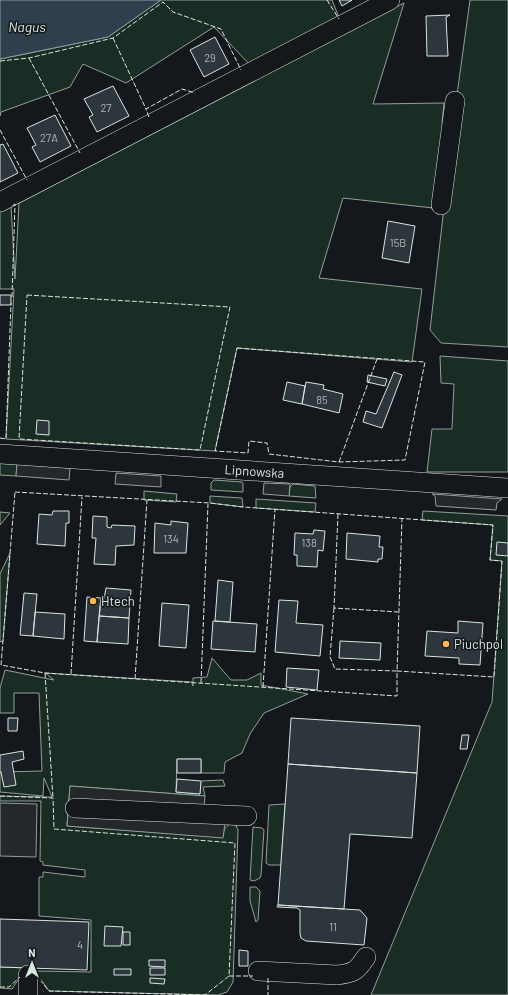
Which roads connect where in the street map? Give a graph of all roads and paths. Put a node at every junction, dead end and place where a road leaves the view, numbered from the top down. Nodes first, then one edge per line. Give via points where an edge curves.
1 (390, 0) edge
2 (455, 100) dead end
3 (0, 202) edge
4 (441, 205) dead end
5 (0, 454) edge
6 (508, 488) edge
7 (75, 808) dead end
8 (247, 816) dead end
9 (366, 957) dead end
10 (258, 971) dead end
11 (28, 975) dead end
12 (28, 995) edge

1 - 3 street
2 - 4 street
5 - 6 street, Lipnowska
7 - 8 street
9 - 10 street via 357,971 337,975
11 - 12 street

